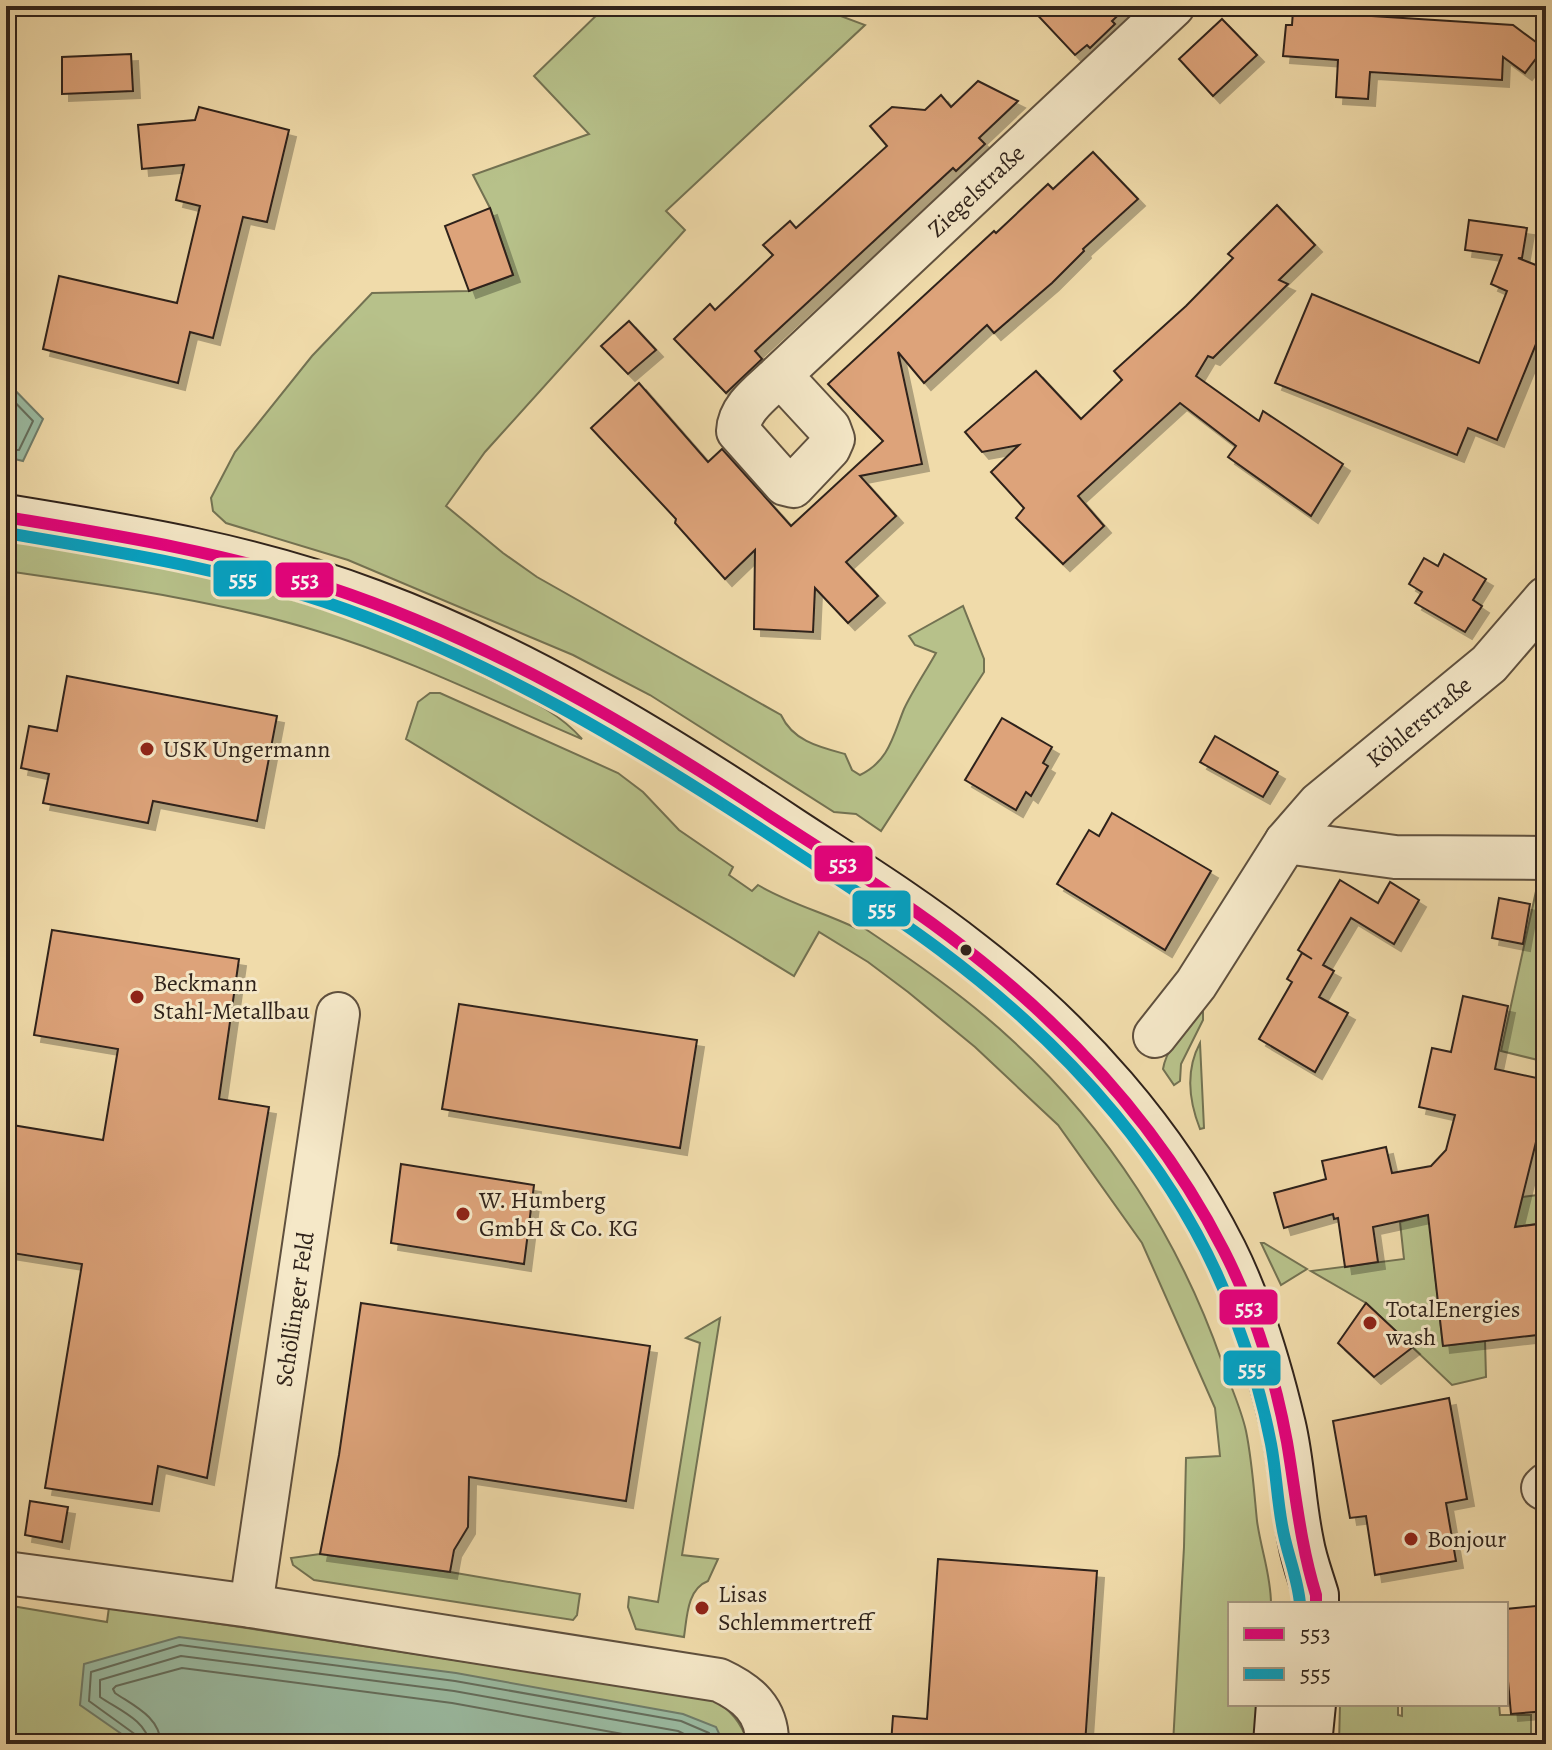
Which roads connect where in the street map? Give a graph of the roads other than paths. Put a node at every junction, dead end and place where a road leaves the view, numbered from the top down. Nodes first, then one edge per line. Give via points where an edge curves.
1 (1173, 6) edge
2 (780, 375) dead end
3 (6, 517) edge
4 (1546, 598) edge
5 (1286, 842) junction
6 (1546, 858) edge
7 (338, 1014) dead end
8 (1155, 1036) dead end
9 (1300, 1541) junction
10 (6, 1573) edge
11 (1285, 1602) edge
12 (1316, 1602) edge
13 (251, 1606) junction
14 (1279, 1706) edge
15 (1313, 1706) edge
16 (767, 1744) edge
17 (1276, 1744) edge
18 (1309, 1744) edge

1 - 2 street, Ziegelstraße
3 - 9 main road via 168,544 278,572 449,633 525,669 681,757 969,951 1070,1039 1151,1132 1192,1193 1225,1254 1260,1339 1283,1427
4 - 5 street, Köhlerstraße via 1489,664 1319,804
5 - 6 street via 1395,857
5 - 8 street, Köhlerstraße via 1196,984
7 - 13 street, Schöllinger Feld
9 - 11 main road
9 - 12 main road
10 - 13 street
13 - 16 street via 719,1680 755,1703
14 - 17 main road
15 - 18 main road

